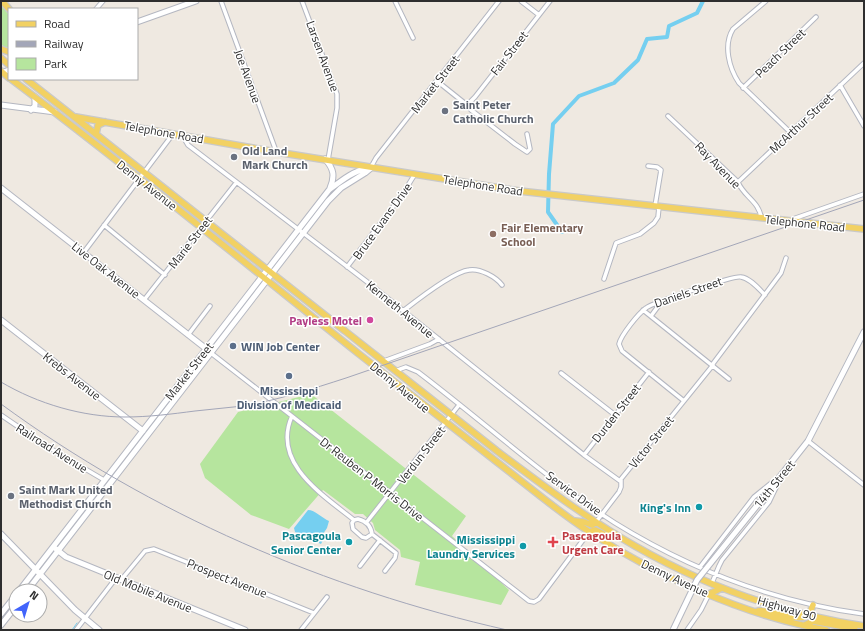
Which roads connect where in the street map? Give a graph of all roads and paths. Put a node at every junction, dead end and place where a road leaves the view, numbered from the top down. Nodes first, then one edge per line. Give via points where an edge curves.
1 (196, 1) edge
2 (221, 1) edge
3 (302, 1) edge
4 (395, 1) edge
5 (499, 1) edge
6 (521, 1) edge
7 (550, 1) edge
8 (766, 1) edge
9 (539, 15) junction
10 (816, 17) dead end
11 (138, 22) edge
12 (413, 38) dead end
13 (864, 63) edge
14 (13, 80) edge
15 (27, 80) edge
16 (437, 81) junction
17 (840, 85) junction
18 (743, 88) junction
19 (35, 97) junction
20 (1, 105) edge
21 (467, 105) junction
22 (31, 110) junction
23 (55, 112) junction
24 (668, 116) dead end
25 (74, 117) junction
26 (105, 122) junction
27 (864, 126) edge
28 (791, 133) junction
29 (96, 134) junction
30 (173, 134) junction
31 (527, 134) dead end
32 (182, 135) junction
33 (276, 150) junction
34 (326, 159) junction
35 (648, 166) dead end
36 (371, 167) junction
37 (144, 172) junction
38 (415, 174) junction
39 (139, 179) junction
40 (738, 182) junction
41 (236, 183) junction
42 (1, 188) edge
43 (329, 190) junction
44 (864, 194) edge
45 (657, 207) junction
46 (761, 218) junction
47 (206, 221) junction
48 (789, 221) junction
49 (104, 225) junction
50 (201, 228) junction
51 (864, 229) edge
52 (298, 230) junction
53 (302, 234) junction
54 (84, 252) junction
55 (786, 258) dead end
56 (347, 267) junction
57 (270, 271) junction
58 (164, 275) junction
59 (265, 278) junction
60 (604, 279) dead end
61 (502, 285) dead end
62 (765, 295) junction
63 (144, 300) junction
64 (662, 301) junction
65 (210, 306) dead end
66 (643, 310) junction
67 (403, 311) junction
68 (651, 316) junction
69 (1, 320) edge
70 (864, 332) edge
71 (188, 335) junction
72 (439, 339) junction
73 (206, 349) junction
74 (211, 353) junction
75 (384, 362) junction
76 (712, 365) junction
77 (395, 371) junction
78 (648, 372) junction
79 (561, 373) dead end
80 (729, 379) dead end
81 (684, 401) junction
82 (459, 405) junction
83 (1, 415) edge
84 (614, 415) junction
85 (292, 416) junction
86 (451, 416) junction
87 (446, 422) junction
88 (143, 431) junction
89 (808, 441) junction
90 (584, 454) junction
91 (782, 474) junction
92 (104, 480) junction
93 (620, 481) junction
94 (864, 485) edge
95 (390, 493) junction
96 (602, 514) junction
97 (354, 520) junction
98 (574, 521) junction
99 (596, 522) junction
100 (366, 523) junction
101 (589, 532) junction
102 (1, 534) edge
103 (372, 534) junction
104 (615, 534) junction
105 (380, 540) junction
106 (54, 546) junction
107 (58, 552) junction
108 (360, 566) dead end
109 (700, 566) junction
110 (36, 570) junction
111 (385, 571) dead end
112 (40, 574) junction
113 (716, 574) junction
114 (118, 579) junction
115 (25, 583) edge
116 (33, 583) edge
117 (712, 583) junction
118 (722, 588) junction
119 (700, 590) junction
120 (709, 594) junction
121 (326, 597) dead end
122 (8, 605) edge
123 (813, 605) junction
124 (756, 611) junction
125 (314, 613) junction
126 (1, 614) edge
127 (864, 614) edge
128 (809, 615) junction
129 (8, 616) edge
130 (85, 619) junction
131 (1, 625) edge
132 (805, 625) junction
133 (862, 625) edge
134 (76, 630) edge
135 (99, 630) edge
136 (246, 630) edge
137 (301, 630) edge
138 (673, 630) edge
139 (687, 630) edge
140 (826, 630) edge

1 - 11 main road
2 - 33 street, Joe Avenue
3 - 34 street, Larsen Avenue via 337,94 337,108
4 - 12 street
5 - 16 street, Market Street
6 - 9 street
7 - 9 street, Fair Street
8 - 18 street via 733,29 728,39 733,74
9 - 21 street, Fair Street
10 - 18 street, Peach Street
13 - 17 street, McArthur Street
14 - 19 main road, Denny Avenue
15 - 25 main road, Denny Avenue
16 - 21 street
16 - 36 street, Market Street
17 - 27 street
17 - 28 street, McArthur Street
18 - 28 street
19 - 22 main road via 35,106
19 - 23 main road, Denny Avenue
20 - 22 main road
21 - 31 street via 527,152 530,149
22 - 23 main road
23 - 39 main road, Denny Avenue
24 - 40 street, Ray Avenue
25 - 26 main road, Telephone Road
25 - 29 main road, Denny Avenue
26 - 29 main road via 98,125
26 - 30 main road, Telephone Road
28 - 40 street, McArthur Street
29 - 37 main road, Denny Avenue
30 - 32 main road, Telephone Road
30 - 37 street
32 - 33 main road, Telephone Road
32 - 41 street, Kenneth Avenue via 188,145
33 - 34 main road, Telephone Road
34 - 36 main road, Telephone Road
34 - 43 main road via 333,170
35 - 45 street via 660,170
36 - 38 main road, Telephone Road
36 - 43 main road, Market Street via 353,173
36 - 53 main road, Market Street via 336,192
37 - 39 street
37 - 47 main road, Denny Avenue
38 - 45 main road, Telephone Road via 519,191
38 - 56 street, Bruce Evans Drive
39 - 49 street
39 - 50 main road, Denny Avenue
40 - 46 street, Ray Avenue via 741,189 759,208
41 - 47 street, Marie Street
41 - 52 street, Kenneth Avenue
42 - 54 main road, Live Oak Avenue
43 - 52 main road, Market Street
44 - 48 street
45 - 46 main road, Telephone Road
45 - 60 street via 658,217 654,224 640,234 616,243
46 - 48 main road, Telephone Road
47 - 50 street, Marie Street
47 - 57 main road, Denny Avenue
48 - 51 main road, Telephone Road
49 - 54 street
49 - 58 street
50 - 58 street, Marie Street
50 - 59 main road, Denny Avenue
52 - 53 street, Kenneth Avenue
52 - 57 main road, Market Street
53 - 56 street, Kenneth Avenue
53 - 57 main road, Market Street
54 - 63 main road, Live Oak Avenue
55 - 62 street, Victor Street via 781,273
56 - 67 street, Kenneth Avenue
57 - 59 main road, Market Street
57 - 75 main road, Denny Avenue
58 - 63 street, Marie Street
59 - 73 main road, Market Street
59 - 74 main road, Market Street
59 - 87 main road, Denny Avenue
61 - 67 street via 479,271 467,270 433,289
62 - 64 street, Daniels Street via 740,276
62 - 76 street, Victor Street
63 - 71 main road, Live Oak Avenue
64 - 66 street, Daniels Street
64 - 68 street
65 - 71 street
66 - 68 street
66 - 78 street, Daniels Street via 619,344 622,351
67 - 72 street, Kenneth Avenue
68 - 76 street
69 - 88 main road, Krebs Avenue
70 - 89 main road, 14th Street
71 - 73 main road, Live Oak Avenue
72 - 75 street
72 - 90 street, Kenneth Avenue
73 - 74 main road, Live Oak Avenue
73 - 88 main road, Market Street
74 - 85 street, Dr Reuben P Morris Drive
74 - 107 main road, Market Street
75 - 77 main road, Denny Avenue
76 - 80 street
76 - 81 street, Victor Street
77 - 82 street, Service Drive via 406,367 414,369
77 - 86 main road, Denny Avenue
78 - 81 street
78 - 84 street, Durden Street
79 - 84 street
81 - 93 street, Victor Street
82 - 86 street, Verdun Street
82 - 96 street, Service Drive
83 - 92 street, Railroad Avenue
84 - 90 street, Durden Street
85 - 95 street, Dr Reuben P Morris Drive
85 - 97 street via 287,427 289,448 298,469 314,488
86 - 87 street, Verdun Street
86 - 99 main road, Denny Avenue
87 - 95 street, Verdun Street
87 - 98 main road, Denny Avenue
88 - 92 main road, Market Street
89 - 91 main road, 14th Street
89 - 94 street
90 - 93 street, Kenneth Avenue
91 - 109 street via 754,497
91 - 113 street via 769,502 722,560
91 - 138 main road, 14th Street, bridge via 697,580
92 - 106 main road, Market Street
93 - 96 street, Victor Street via 621,487
95 - 100 street, Verdun Street
95 - 101 street, Dr Reuben P Morris Drive via 534,602 539,599
96 - 99 street, Victor Street
96 - 109 street, Service Drive via 659,547
97 - 100 street via 363,520
97 - 103 street via 352,526 357,533 366,538
98 - 99 main road via 592,525
98 - 101 main road, Denny Avenue
99 - 104 main road, Denny Avenue
100 - 103 street
101 - 104 main road via 595,530 605,535
101 - 119 main road, Denny Avenue via 650,567
102 - 110 main road
103 - 105 street
104 - 117 main road, Denny Avenue via 660,559
105 - 108 street
105 - 111 street via 396,553
106 - 107 main road
106 - 110 main road, Market Street
107 - 112 main road, Market Street
107 - 114 main road, Old Mobile Avenue
109 - 113 street, Service Drive
110 - 112 main road
110 - 115 main road, Market Street
112 - 116 main road, Market Street
112 - 130 main road
113 - 117 street
113 - 123 street, Service Drive via 762,592
114 - 125 street, Prospect Avenue via 145,551 151,549
114 - 130 street
114 - 136 main road, Old Mobile Avenue
117 - 118 main road, Highway 90
117 - 119 main road
118 - 120 main road
118 - 128 main road, Highway 90
119 - 120 main road, Denny Avenue
120 - 124 main road, Denny Avenue
120 - 139 street
121 - 125 street
122 - 126 main road
123 - 127 street, Service Drive
123 - 128 main road
124 - 128 main road via 765,610 802,618
124 - 132 main road, Denny Avenue
125 - 137 street
128 - 133 main road, Highway 90
129 - 131 main road
130 - 134 street
130 - 135 main road
132 - 133 main road via 814,621 846,627
132 - 140 main road, Denny Avenue

